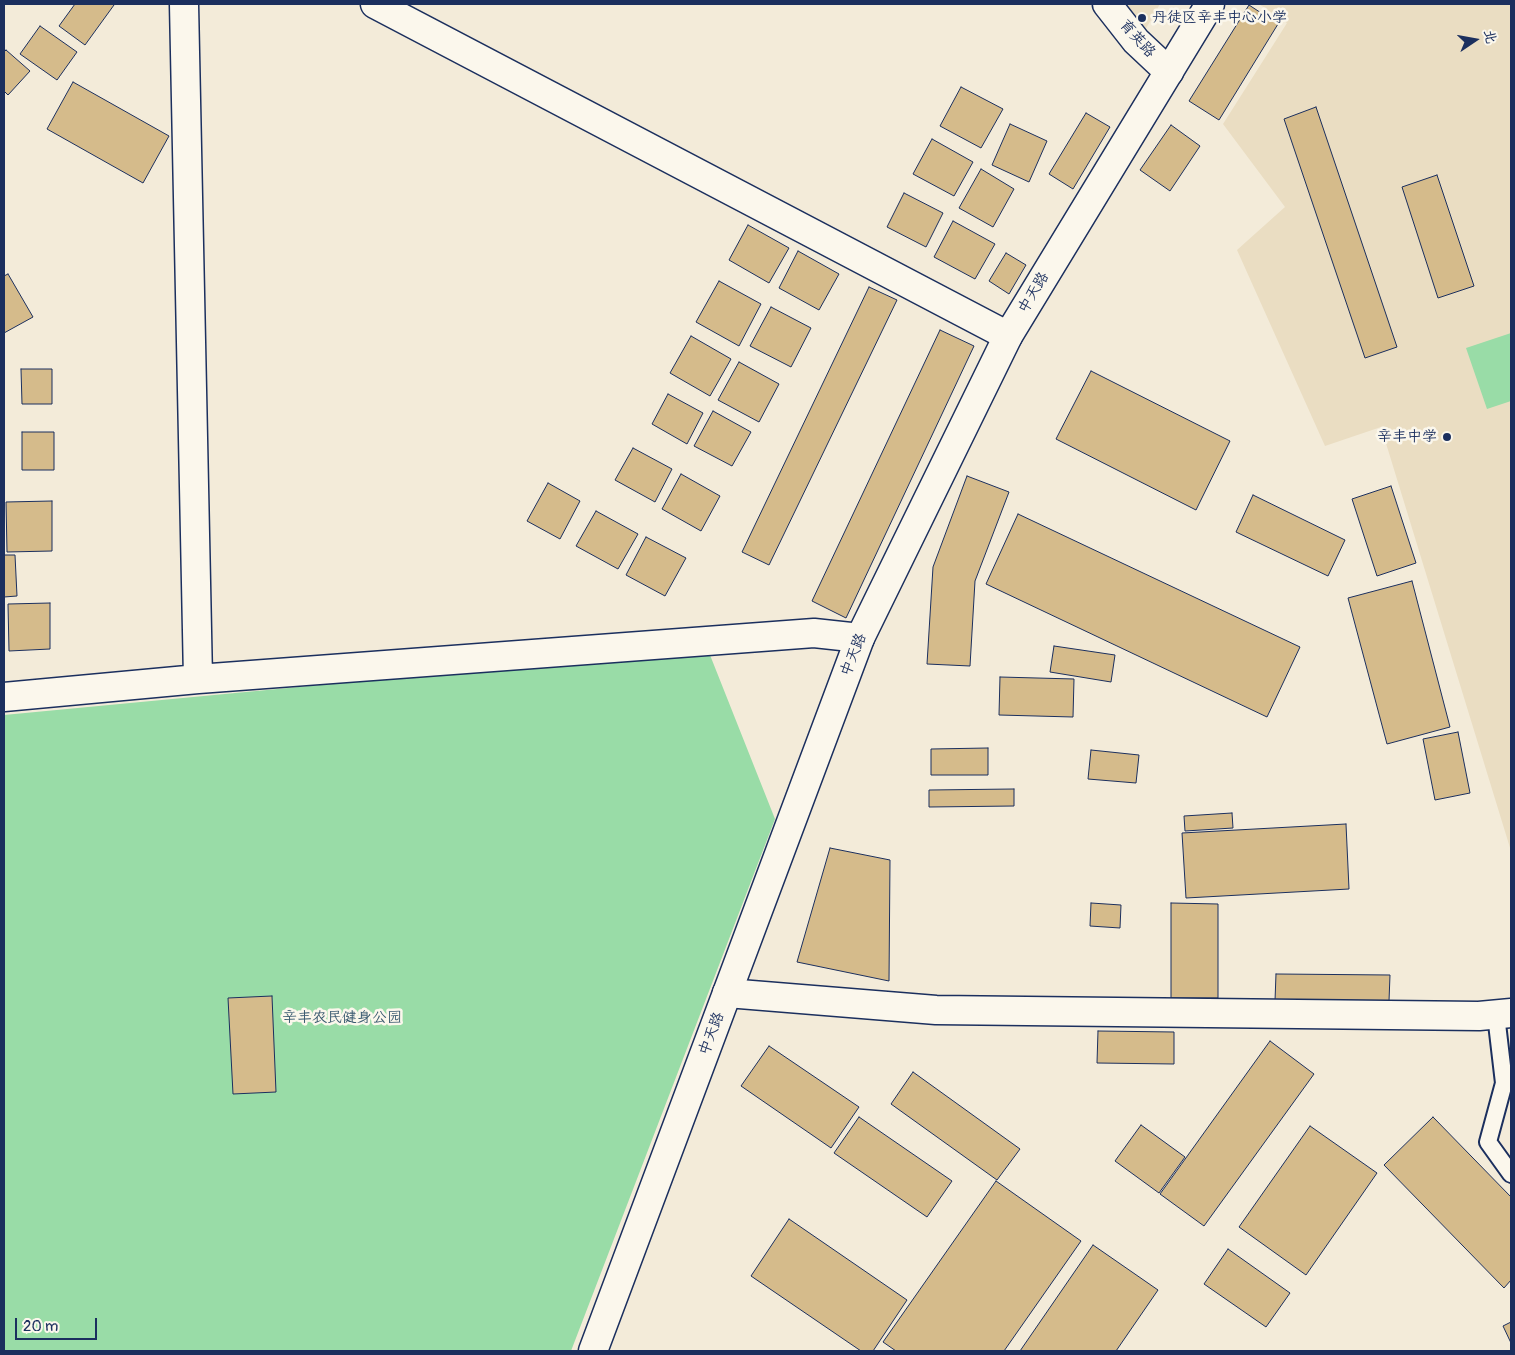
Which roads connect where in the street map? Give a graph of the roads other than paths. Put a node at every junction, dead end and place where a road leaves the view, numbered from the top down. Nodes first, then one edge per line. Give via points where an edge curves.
1 (184, 4) edge
2 (375, 4) edge
3 (1107, 4) edge
4 (1210, 4) edge
5 (1169, 72) junction
6 (1008, 336) junction
7 (860, 638) junction
8 (198, 679) junction
9 (4, 697) edge
10 (727, 993) junction
11 (1503, 1014) edge
12 (1511, 1174) edge
13 (593, 1351) edge

1 - 8 street
2 - 6 street
3 - 5 street, 育英路 via 1136,42
4 - 5 street, 中天路
5 - 6 street, 中天路
6 - 7 street, 中天路
7 - 8 street via 814,634
7 - 10 street, 中天路
8 - 9 street
10 - 11 street via 936,1010
10 - 13 street, 中天路
11 - 12 lane via 1504,1083 1488,1142

